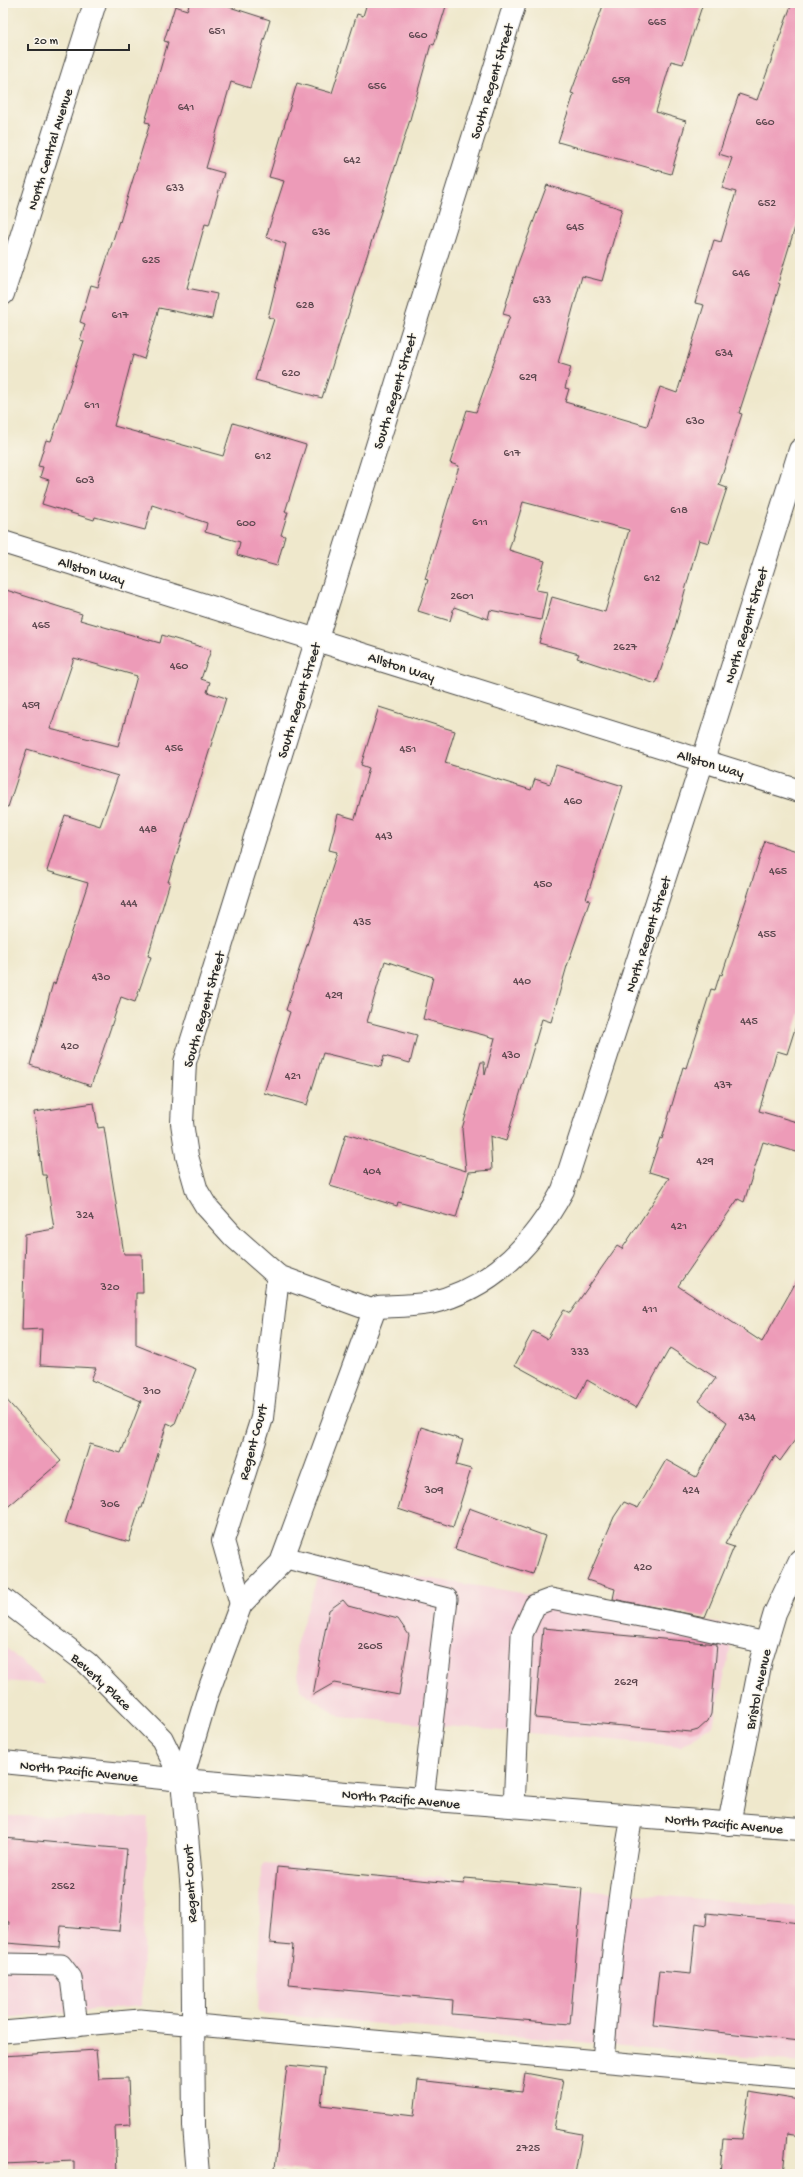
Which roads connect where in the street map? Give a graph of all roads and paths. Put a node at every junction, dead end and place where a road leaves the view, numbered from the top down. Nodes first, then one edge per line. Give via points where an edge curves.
1 (95, 3) edge
2 (515, 3) edge
3 (3, 294) edge
4 (800, 450) edge
5 (3, 542) edge
6 (317, 639) junction
7 (703, 760) junction
8 (800, 791) edge
9 (278, 1276) junction
10 (374, 1311) junction
11 (283, 1557) junction
12 (800, 1560) edge
13 (3, 1599) edge
14 (241, 1604) junction
15 (766, 1643) junction
16 (3, 1762) edge
17 (182, 1780) junction
18 (423, 1799) junction
19 (514, 1807) junction
20 (632, 1816) junction
21 (729, 1824) junction
22 (800, 1830) edge
23 (3, 1964) edge
24 (193, 2024) junction
25 (77, 2026) junction
26 (3, 2032) edge
27 (603, 2061) junction
28 (800, 2078) edge
29 (198, 2174) edge

1 - 3 street, North Central Avenue
2 - 6 street, South Regent Street
4 - 7 street, North Regent Street
5 - 6 street, Allston Way
6 - 7 street, Allston Way via 555,716
6 - 9 street, South Regent Street via 185,1062 182,1090 184,1136 197,1191 206,1206 234,1237
7 - 8 street, Allston Way
7 - 10 street, North Regent Street via 564,1190 549,1217 518,1254 494,1274 458,1293 430,1303 378,1307
9 - 10 street, South Regent Street
9 - 14 street, Regent Court via 262,1418 223,1541
10 - 11 street, Regent Court
11 - 14 street, Regent Court via 281,1564
11 - 18 lane via 447,1599
12 - 15 street, Bristol Avenue via 775,1613
13 - 17 street, Beverly Place via 87,1663 162,1739
14 - 17 street, Regent Court via 207,1695
15 - 19 lane via 551,1599 535,1605 522,1634
15 - 21 street, Bristol Avenue
16 - 17 street, North Pacific Avenue
17 - 18 street, North Pacific Avenue
17 - 24 street, Regent Court via 192,1891
18 - 19 street, North Pacific Avenue
19 - 20 street, North Pacific Avenue
20 - 21 street, North Pacific Avenue
20 - 27 lane via 619,1887
21 - 22 street, North Pacific Avenue
23 - 25 lane via 60,1965 71,1978
24 - 25 lane via 140,2020
24 - 27 lane
24 - 29 street, Regent Court via 194,2126
25 - 26 lane
27 - 28 lane

